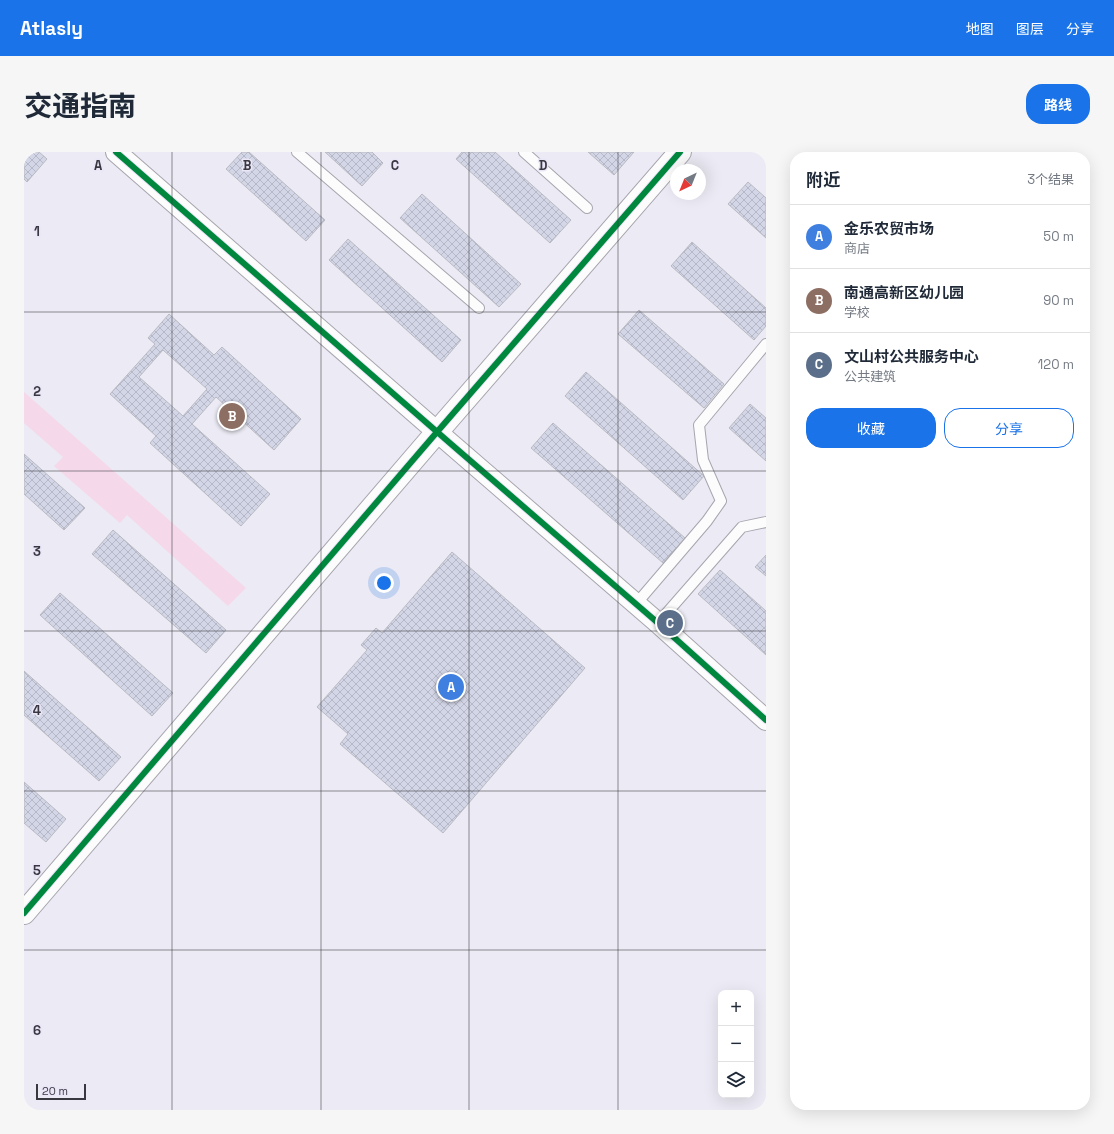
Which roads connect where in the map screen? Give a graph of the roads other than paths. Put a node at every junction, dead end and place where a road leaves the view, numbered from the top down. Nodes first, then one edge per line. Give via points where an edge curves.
1 (116, 152) edge
2 (297, 152) edge
3 (524, 152) edge
4 (680, 152) edge
5 (587, 208) dead end
6 (479, 308) dead end
7 (766, 344) edge
8 (437, 432) junction
9 (766, 522) edge
10 (636, 604) junction
11 (658, 623) junction
12 (766, 720) edge
13 (24, 913) edge

1 - 8 street
2 - 6 lane
3 - 5 lane
4 - 8 street
7 - 10 lane via 699,426 703,460 721,501
8 - 10 street
8 - 13 street
9 - 11 lane via 742,527
10 - 11 street
11 - 12 street

